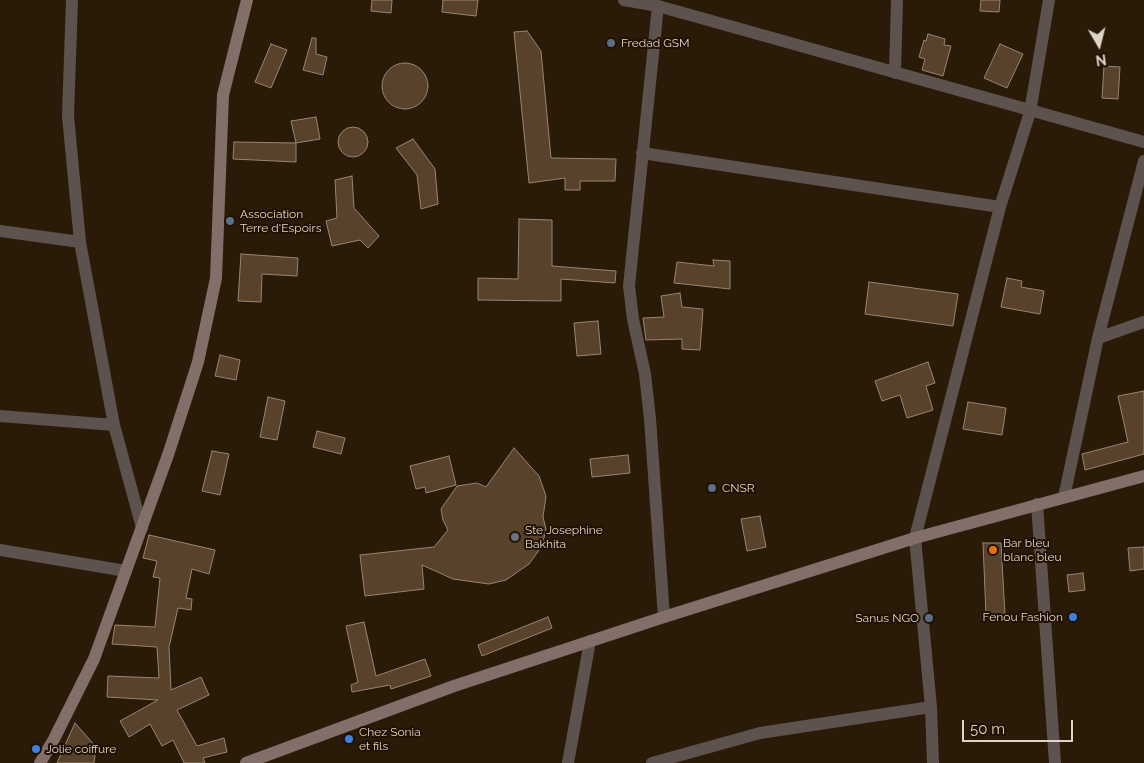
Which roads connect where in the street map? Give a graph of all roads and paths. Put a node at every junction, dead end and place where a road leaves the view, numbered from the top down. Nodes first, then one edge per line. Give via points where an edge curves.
1 (72, 0) edge
2 (247, 0) edge
3 (624, 0) edge
4 (897, 0) edge
5 (1049, 0) edge
6 (658, 6) junction
7 (894, 73) junction
8 (1030, 112) junction
9 (1144, 142) edge
10 (642, 153) junction
11 (1144, 161) edge
12 (1000, 207) junction
13 (0, 230) edge
14 (80, 242) junction
15 (1144, 322) edge
16 (1098, 338) junction
17 (0, 416) edge
18 (114, 425) junction
19 (1144, 476) edge
20 (1064, 497) junction
21 (1037, 504) junction
22 (142, 528) junction
23 (915, 538) junction
24 (0, 550) edge
25 (126, 571) junction
26 (664, 617) junction
27 (590, 641) junction
28 (931, 707) junction
29 (40, 763) edge
30 (246, 763) edge
31 (568, 763) edge
32 (652, 763) edge
33 (933, 763) edge
34 (1055, 763) edge

1 - 14 street via 68,116
2 - 22 main road via 223,95 218,257 213,294 198,362
3 - 6 street
4 - 7 street
5 - 8 street
6 - 7 street
6 - 10 street
7 - 8 street
8 - 9 street
8 - 12 street
10 - 12 street
10 - 26 street via 629,286 650,419
11 - 16 street
12 - 23 street
13 - 14 street
14 - 18 street
15 - 16 street
16 - 20 street
17 - 18 street
18 - 22 street
19 - 20 main road
20 - 21 main road
21 - 23 main road
21 - 34 street
22 - 25 main road
23 - 26 main road
23 - 28 street
24 - 25 street
25 - 29 main road via 94,659
26 - 27 main road
27 - 30 main road via 454,686
27 - 31 street
28 - 32 street via 760,733
28 - 33 street

